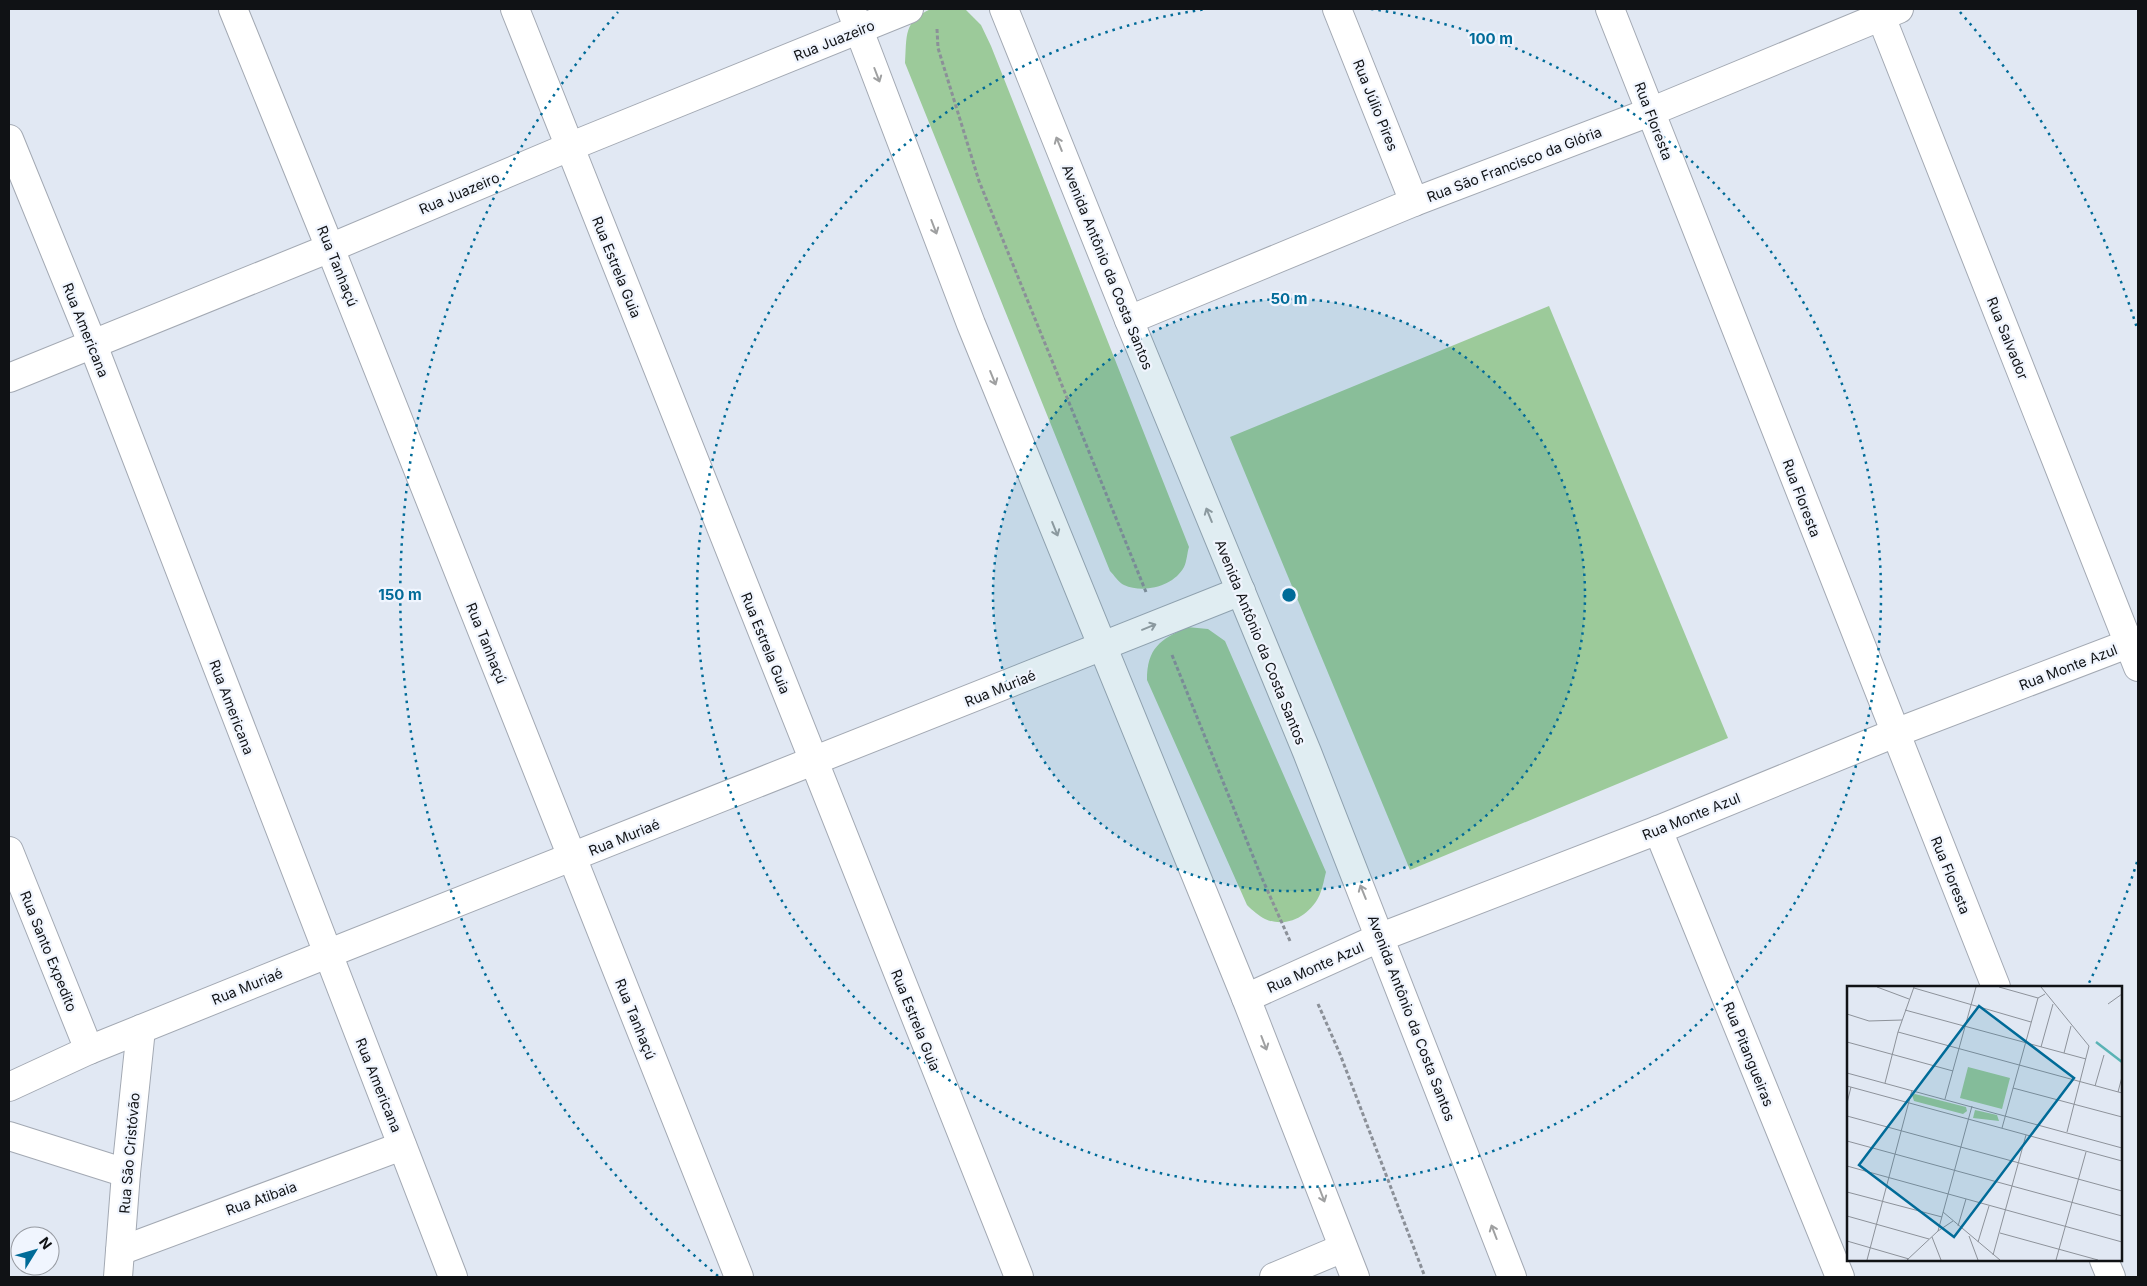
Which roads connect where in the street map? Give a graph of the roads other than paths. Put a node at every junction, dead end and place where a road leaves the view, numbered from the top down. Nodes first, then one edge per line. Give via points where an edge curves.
1 (233, 9) edge
2 (515, 9) edge
3 (909, 9) edge
4 (1004, 9) edge
5 (1338, 9) edge
6 (1610, 9) edge
7 (1886, 11) edge
8 (855, 19) edge
9 (1650, 112) junction
10 (9, 139) edge
11 (569, 147) junction
12 (1414, 202) junction
13 (330, 248) junction
14 (1129, 320) junction
15 (93, 344) junction
16 (9, 378) edge
17 (1241, 592) junction
18 (1104, 646) junction
19 (2135, 650) edge
20 (1895, 733) junction
21 (813, 762) junction
22 (1658, 830) junction
23 (9, 850) edge
24 (572, 858) junction
25 (1381, 937) junction
26 (327, 954) junction
27 (1996, 986) edge
28 (1246, 998) junction
29 (141, 1029) junction
30 (89, 1050) junction
31 (9, 1087) edge
32 (9, 1136) edge
33 (402, 1146) junction
34 (126, 1173) junction
35 (1343, 1248) junction
36 (2104, 1261) edge
37 (119, 1264) edge
38 (453, 1277) edge
39 (738, 1277) edge
40 (1019, 1277) edge
41 (1274, 1277) edge
42 (1355, 1277) edge
43 (1512, 1277) edge
44 (1840, 1277) edge
45 (2111, 1277) edge

1 - 13 street, Rua Tanhaçú
2 - 11 street, Rua Estrela Guia
3 - 8 street, Rua Juazeiro
14 -> 4 street, Avenida Antônio da Costa Santos
5 - 12 street, Rua Júlio Pires
6 - 9 street, Rua Floresta
7 - 9 street, Rua São Francisco da Glória
7 - 19 street, Rua Salvador
8 - 11 street, Rua Juazeiro
8 -> 18 street via 971,324
9 - 12 street, Rua São Francisco da Glória
9 - 20 street, Rua Floresta
10 - 15 street, Rua Americana
11 - 13 street, Rua Juazeiro
11 - 21 street, Rua Estrela Guia
12 - 14 street, Rua São Francisco da Glória
13 - 15 street, Rua Juazeiro
13 - 24 street, Rua Tanhaçú
17 -> 14 street, Avenida Antônio da Costa Santos
15 - 16 street, Rua Juazeiro
15 - 26 street, Rua Americana
18 -> 17 street, Rua Muriaé
25 -> 17 street, Avenida Antônio da Costa Santos
18 - 21 street, Rua Muriaé
18 - 28 street
19 - 20 street, Rua Monte Azul
20 - 22 street, Rua Monte Azul
20 - 27 street, Rua Floresta
21 - 24 street, Rua Muriaé
21 - 40 street, Rua Estrela Guia
22 - 25 street, Rua Monte Azul
22 - 44 street, Rua Pitangueiras
23 - 30 street, Rua Santo Expedito
24 - 26 street, Rua Muriaé
24 - 39 street, Rua Tanhaçú
25 - 28 street, Rua Monte Azul
43 -> 25 street, Avenida Antônio da Costa Santos
26 - 29 street, Rua Muriaé
26 - 33 street, Rua Americana
28 -> 35 street
29 - 30 street, Rua Muriaé
29 - 34 street, Rua São Cristóvão
30 - 31 street, Rua Muriaé
32 - 34 street
33 - 37 street, Rua Atibaia
33 - 38 street, Rua Americana
34 - 37 street, Rua São Cristóvão
35 - 41 street
35 - 42 street
36 - 45 street

